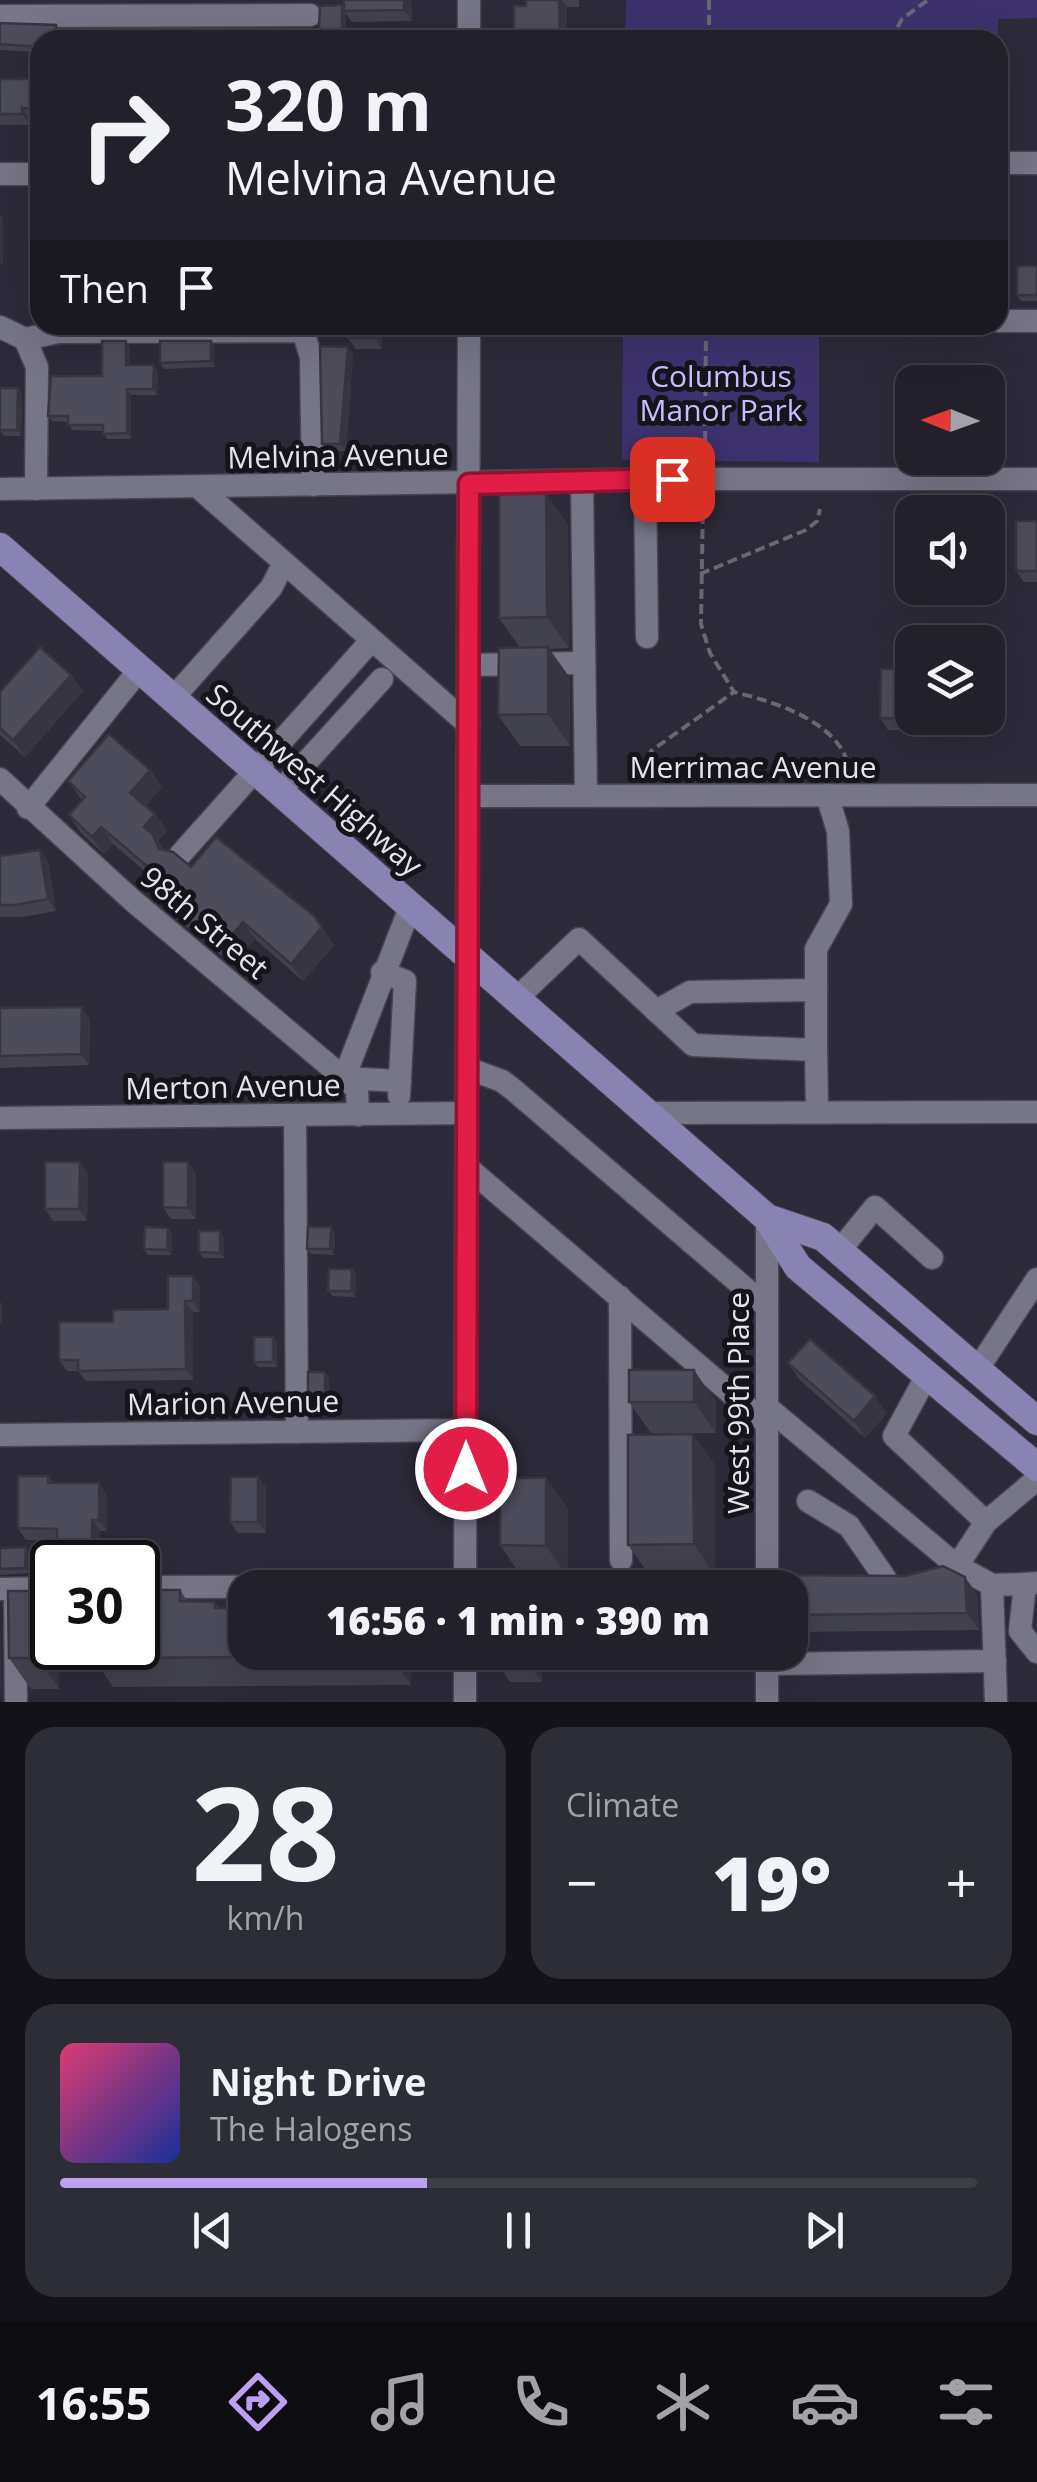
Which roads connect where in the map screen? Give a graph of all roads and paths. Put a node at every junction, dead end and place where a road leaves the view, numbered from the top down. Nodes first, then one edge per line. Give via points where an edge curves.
1 (469, 0) edge
2 (709, 0) edge
3 (928, 0) edge
4 (310, 8) edge
5 (0, 16) edge
6 (469, 30) edge
7 (709, 30) edge
8 (896, 30) edge
9 (1008, 163) edge
10 (1037, 163) edge
11 (0, 174) edge
12 (30, 174) edge
13 (1008, 321) edge
14 (1037, 321) edge
15 (0, 327) edge
16 (44, 335) edge
17 (304, 335) edge
18 (469, 335) edge
19 (707, 335) edge
20 (25, 339) junction
21 (705, 466) dead end
22 (645, 479) junction
23 (1037, 479) edge
24 (582, 481) junction
25 (469, 484) junction
26 (313, 485) junction
27 (198, 487) junction
28 (0, 489) edge
29 (36, 489) junction
30 (703, 499) dead end
31 (820, 509) dead end
32 (0, 547) edge
33 (283, 564) junction
34 (700, 574) junction
35 (647, 637) dead end
36 (370, 642) junction
37 (584, 664) junction
38 (469, 665) junction
39 (140, 669) junction
40 (382, 679) dead end
41 (734, 692) junction
42 (173, 698) junction
43 (469, 726) junction
44 (253, 768) junction
45 (849, 769) dead end
46 (643, 772) dead end
47 (0, 779) edge
48 (280, 791) junction
49 (1037, 795) edge
50 (468, 796) junction
51 (586, 796) junction
52 (827, 796) junction
53 (28, 808) junction
54 (180, 855) edge
55 (411, 906) junction
56 (468, 956) junction
57 (382, 972) junction
58 (816, 990) junction
59 (517, 998) junction
60 (656, 1011) junction
61 (816, 1050) junction
62 (467, 1068) junction
63 (344, 1078) junction
64 (400, 1080) junction
65 (817, 1112) junction
66 (1037, 1112) edge
67 (467, 1113) junction
68 (648, 1113) junction
69 (358, 1114) junction
70 (397, 1114) junction
71 (295, 1115) junction
72 (0, 1118) edge
73 (467, 1168) junction
74 (767, 1218) junction
75 (838, 1250) junction
76 (932, 1258) dead end
77 (1037, 1279) edge
78 (620, 1297) junction
79 (767, 1307) junction
80 (977, 1370) junction
81 (927, 1375) junction
82 (767, 1415) junction
83 (1037, 1421) edge
84 (466, 1430) junction
85 (297, 1432) junction
86 (0, 1435) edge
87 (1037, 1466) edge
88 (1037, 1480) edge
89 (808, 1502) dead end
90 (986, 1522) junction
91 (621, 1560) dead end
92 (957, 1566) junction
93 (466, 1570) edge
94 (775, 1570) edge
95 (930, 1574) edge
96 (846, 1578) edge
97 (1031, 1584) edge
98 (992, 1585) junction
99 (160, 1588) edge
100 (228, 1588) edge
101 (8, 1589) edge
102 (1037, 1652) edge
103 (808, 1659) edge
104 (995, 1661) junction
105 (465, 1670) edge
106 (767, 1670) edge
107 (16, 1702) edge
108 (465, 1702) edge
109 (767, 1702) edge
110 (996, 1702) edge

1 - 6 street
2 - 7 path
3 - 8 path
4 - 5 street
9 - 10 street
11 - 12 street
13 - 14 street
15 - 20 street
16 - 20 street
17 - 26 street via 311,357
18 - 25 street
19 - 21 path
20 - 29 street via 38,366
22 - 23 street, Melvina Avenue
22 - 24 street, Melvina Avenue
22 - 35 street
24 - 25 street, Melvina Avenue
24 - 37 street
25 - 26 street, Melvina Avenue
25 - 38 street
26 - 27 street, Melvina Avenue
27 - 29 street, Melvina Avenue
27 - 33 street
28 - 29 street, Melvina Avenue
30 - 34 path
31 - 34 path via 806,530
32 - 39 main road, Southwest Highway
33 - 36 street
33 - 42 street via 271,588
34 - 41 path via 700,624
36 - 43 street
36 - 44 street
37 - 38 street
37 - 51 street
38 - 43 street
39 - 42 main road, Southwest Highway
39 - 53 street
40 - 48 street
41 - 45 path via 800,716 846,751
41 - 46 path via 651,751
42 - 44 main road, Southwest Highway
43 - 50 street
44 - 48 main road, Southwest Highway
44 - 54 street
47 - 53 street, 98th Street
48 - 55 main road, Southwest Highway
49 - 52 street, Merrimac Avenue
50 - 51 street, Merrimac Avenue
50 - 56 street
51 - 52 street, Merrimac Avenue
52 - 58 street via 838,831 841,904 816,949
53 - 63 street, 98th Street
55 - 56 main road, Southwest Highway
55 - 57 street
56 - 59 main road, Southwest Highway
56 - 62 street
57 - 63 street
57 - 64 street via 405,981
58 - 60 street via 690,992
58 - 61 street
59 - 60 street via 579,939
59 - 68 main road, Southwest Highway
60 - 61 street via 693,1045
61 - 65 street
62 - 67 street
62 - 79 street via 502,1081
63 - 64 street
63 - 69 street, 98th Street via 357,1090
64 - 70 street
65 - 66 street
65 - 68 street
67 - 70 street, Merton Avenue
67 - 73 street
68 - 74 main road, Southwest Highway
69 - 70 street, Merton Avenue
69 - 71 street, Merton Avenue
71 - 72 street, Merton Avenue
71 - 85 street
73 - 78 street
73 - 84 street
74 - 75 main road, Southwest Highway via 822,1237
74 - 79 street, West 99th Place
74 - 81 main road, Southwest Highway via 798,1267
75 - 76 street via 875,1208
75 - 80 main road, Southwest Highway
77 - 80 street
78 - 82 street
78 - 91 street
79 - 82 street, West 99th Place
80 - 83 main road, Southwest Highway
81 - 87 main road, Southwest Highway
81 - 90 street via 894,1436
82 - 92 street
82 - 94 street, West 99th Place
84 - 85 street, Marion Avenue
84 - 93 street
85 - 86 street, Marion Avenue
88 - 90 street
89 - 96 street via 849,1526 893,1578
90 - 92 street
92 - 95 street
92 - 98 street
97 - 98 street
97 - 102 street via 1020,1632
98 - 104 street
99 - 100 street
101 - 107 street
103 - 104 street
104 - 110 street
105 - 108 street
106 - 109 street

